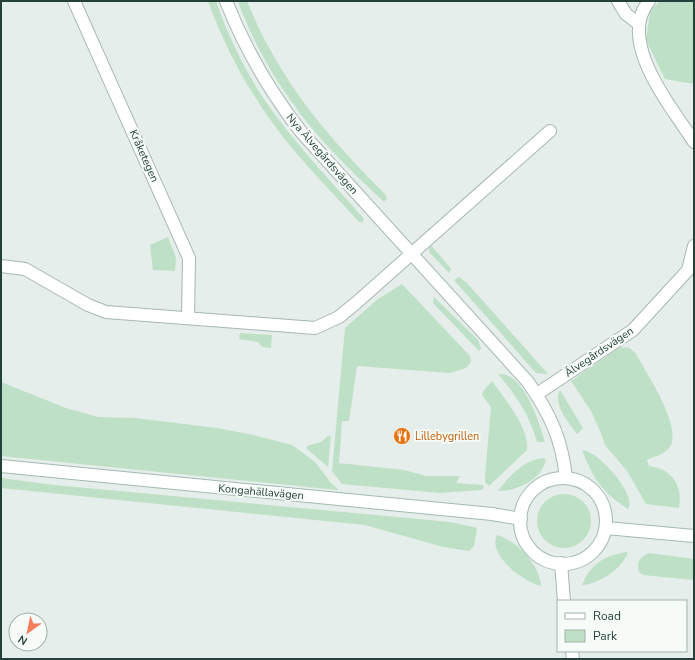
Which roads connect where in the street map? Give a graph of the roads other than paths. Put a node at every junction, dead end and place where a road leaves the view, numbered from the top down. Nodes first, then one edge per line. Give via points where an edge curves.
1 (74, 1) edge
2 (226, 1) edge
3 (618, 1) edge
4 (649, 1) edge
5 (639, 24) junction
6 (550, 131) dead end
7 (694, 142) edge
8 (694, 246) edge
9 (412, 253) junction
10 (1, 266) edge
11 (188, 317) junction
12 (537, 394) junction
13 (1, 466) edge
14 (566, 478) junction
15 (521, 519) junction
16 (606, 528) junction
17 (694, 536) edge
18 (561, 563) junction
19 (564, 600) edge

1 - 11 street, Kråketegen via 189,258
2 - 9 street, Nya Älvegårdsvägen via 247,48 281,106 302,133
3 - 5 street via 626,14
4 - 5 street
5 - 7 street via 638,40 648,69
6 - 9 street
8 - 12 street, Älvegårdsvägen via 688,270 633,330
9 - 11 street via 339,317 315,328
9 - 12 street, Nya Älvegårdsvägen
10 - 11 street via 25,269 88,305 106,312
12 - 14 street, Nya Älvegårdsvägen via 555,427 563,452
13 - 15 street, Kongahällavägen via 492,514
14 - 15 street via 550,480 535,489 525,502
14 - 16 street via 586,484 594,490 604,508
15 - 18 street via 524,535 532,549 540,556
16 - 17 street
16 - 18 street via 597,547 590,554 571,563
18 - 19 street

